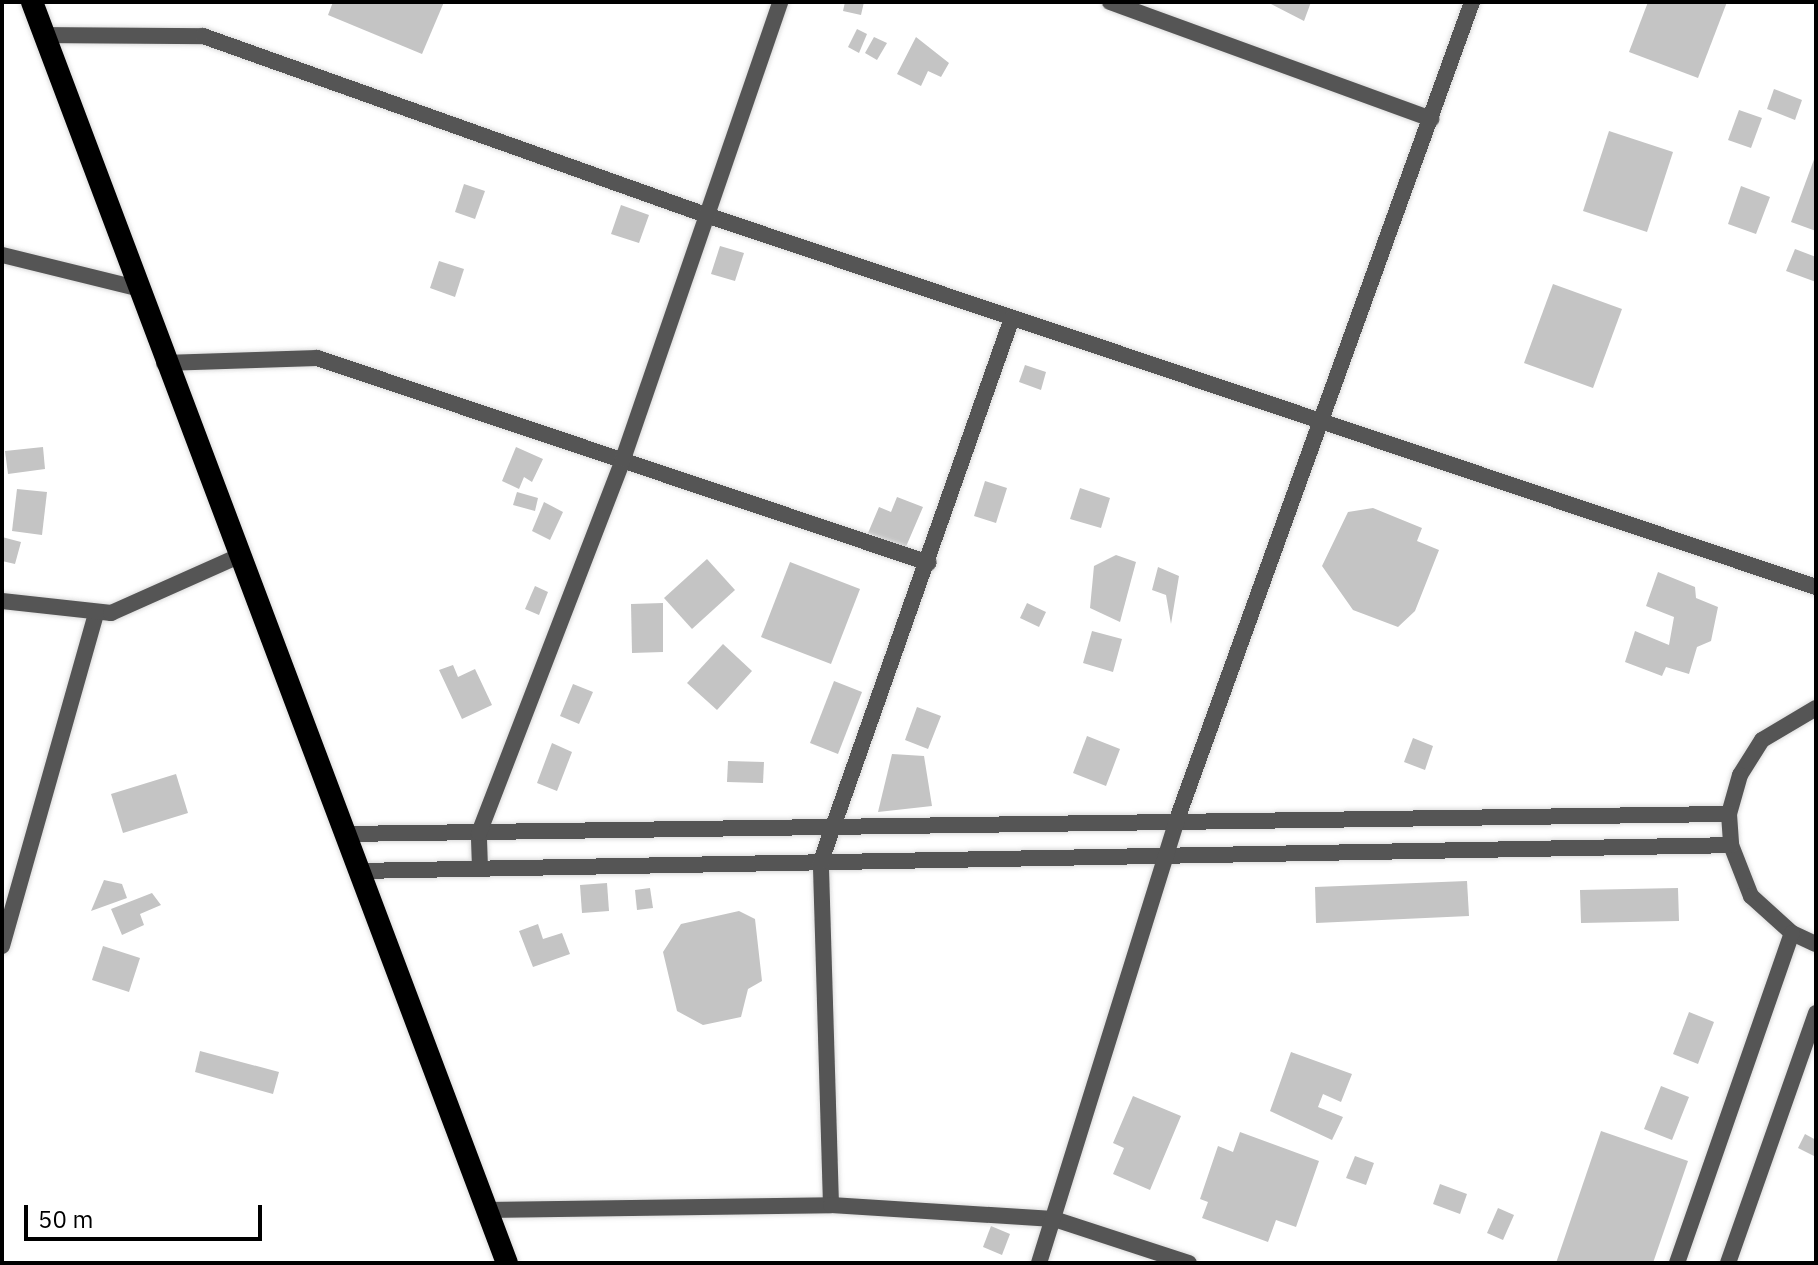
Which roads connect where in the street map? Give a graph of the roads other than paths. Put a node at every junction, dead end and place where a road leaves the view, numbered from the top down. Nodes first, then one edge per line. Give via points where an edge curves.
1 (32, 2) edge
2 (780, 2) edge
3 (1110, 2) edge
4 (1472, 2) edge
5 (43, 35) junction
6 (1431, 119) junction
7 (706, 215) junction
8 (2, 255) edge
9 (140, 289) junction
10 (1012, 318) junction
11 (164, 363) junction
12 (1323, 424) junction
13 (623, 459) junction
14 (239, 556) junction
15 (929, 563) junction
16 (1816, 587) edge
17 (2, 601) edge
18 (96, 614) junction
19 (1816, 708) edge
20 (1729, 814) junction
21 (1176, 822) junction
22 (830, 832) junction
23 (479, 833) junction
24 (344, 834) junction
25 (1731, 845) junction
26 (1166, 860) junction
27 (821, 861) junction
28 (480, 868) junction
29 (358, 871) junction
30 (1792, 933) junction
31 (1816, 944) edge
32 (2, 946) edge
33 (1816, 1013) edge
34 (831, 1205) junction
35 (486, 1210) junction
36 (1054, 1219) junction
37 (507, 1263) edge
38 (1039, 1263) edge
39 (1189, 1263) edge
40 (1677, 1263) edge
41 (1728, 1263) edge

1 - 5 highway
2 - 7 street
3 - 6 street
4 - 6 street
5 - 7 street via 203,36
5 - 9 highway
6 - 12 street
7 - 10 street
7 - 13 street
8 - 9 street
9 - 11 highway
10 - 12 street
10 - 15 street
11 - 13 street via 317,358
11 - 14 highway
12 - 16 street
12 - 21 street
13 - 15 street
13 - 23 street
14 - 18 street via 141,602
14 - 24 highway
15 - 22 street
17 - 18 street
18 - 32 street
19 - 20 street via 1762,740 1740,775
20 - 21 street
20 - 25 street
21 - 22 street
21 - 26 street
22 - 23 street
22 - 27 street
23 - 24 street
23 - 28 street
24 - 29 highway
25 - 26 street
25 - 30 street via 1751,896
26 - 27 street
26 - 36 street
27 - 28 street
27 - 34 street
28 - 29 street
29 - 35 highway
30 - 31 street
30 - 40 street
33 - 41 street
34 - 35 street
34 - 36 street
35 - 37 highway
36 - 38 street
36 - 39 street

